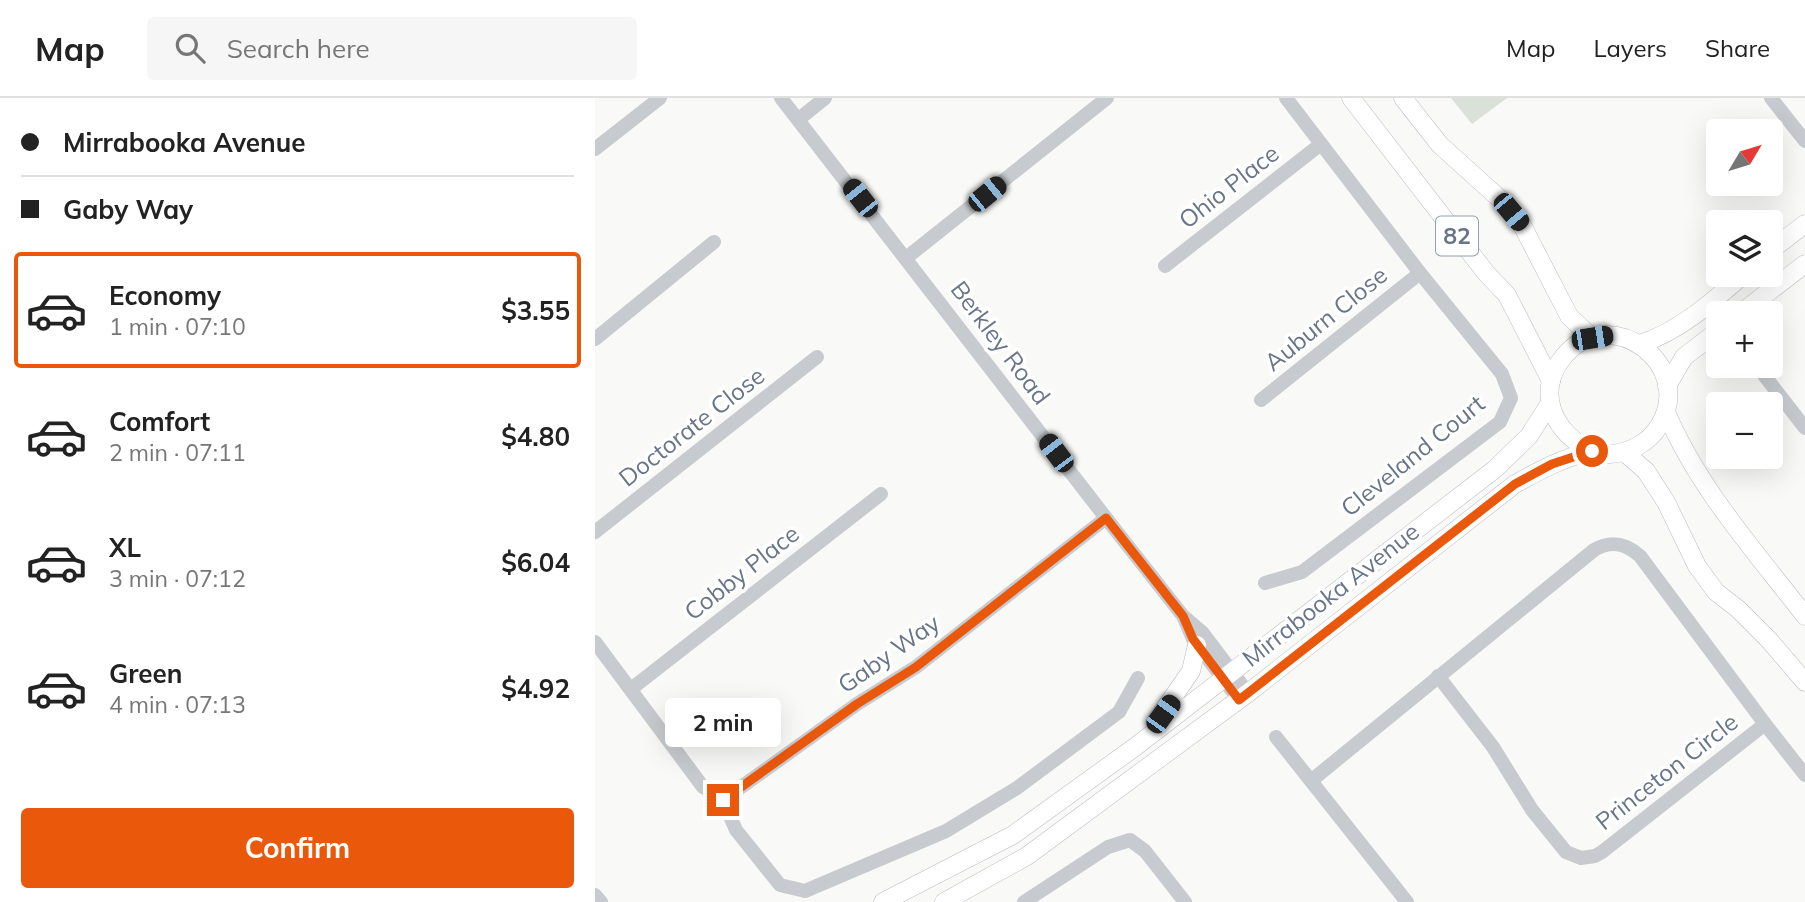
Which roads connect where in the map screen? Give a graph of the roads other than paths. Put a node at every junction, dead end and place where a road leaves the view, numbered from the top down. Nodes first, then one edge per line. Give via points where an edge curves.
1 (660, 98) edge
2 (781, 98) edge
3 (825, 98) edge
4 (1107, 98) edge
5 (1286, 98) edge
6 (1351, 98) edge
7 (1403, 98) edge
8 (1771, 98) edge
9 (799, 119) junction
10 (1805, 141) edge
11 (1321, 144) junction
12 (595, 149) edge
13 (1805, 223) edge
14 (1783, 240) edge
15 (715, 242) dead end
16 (906, 258) junction
17 (1805, 264) edge
18 (1165, 266) dead end
19 (1420, 273) junction
20 (1729, 287) edge
21 (1757, 301) edge
22 (1592, 338) junction
23 (595, 339) edge
24 (1706, 340) edge
25 (1640, 344) junction
26 (817, 357) dead end
27 (1766, 378) edge
28 (1551, 381) junction
29 (1667, 386) junction
30 (1261, 400) dead end
31 (1550, 403) junction
32 (1666, 412) junction
33 (1805, 428) edge
34 (1592, 451) junction
35 (1624, 452) junction
36 (881, 494) dead end
37 (1106, 518) junction
38 (595, 532) edge
39 (1265, 583) dead end
40 (1183, 616) junction
41 (1805, 616) edge
42 (595, 642) edge
43 (1197, 645) junction
44 (1228, 676) junction
45 (1438, 676) junction
46 (1138, 678) dead end
47 (1805, 682) edge
48 (631, 689) junction
49 (1243, 697) junction
50 (1765, 724) junction
51 (1276, 737) dead end
52 (1135, 747) junction
53 (1805, 775) edge
54 (1312, 780) junction
55 (723, 800) junction
56 (595, 895) edge
57 (601, 902) edge
58 (883, 902) edge
59 (944, 902) edge
60 (1024, 902) edge
61 (1185, 902) edge
62 (1407, 902) edge

1 - 12 street
2 - 9 street, Berkley Road
3 - 9 street
4 - 16 street
5 - 11 street, Cleveland Court
6 - 28 main road, 82 via 1507,295
7 - 22 main road, 82 via 1440,145 1522,225 1569,316
8 - 10 street
9 - 16 street, Berkley Road
11 - 18 street, Ohio Place
11 - 19 street, Cleveland Court
13 - 14 main road
15 - 23 street
16 - 37 street, Berkley Road
17 - 21 main road
19 - 30 street, Auburn Close
19 - 39 street, Cleveland Court via 1502,374 1511,398 1500,422 1302,572
20 - 25 main road via 1665,335
22 - 25 main road via 1625,337
22 - 28 main road, 82 via 1566,354
24 - 29 main road via 1685,357
25 - 29 main road via 1658,362
26 - 38 street, Doctorate Close
27 - 33 street
28 - 31 main road, 82
29 - 32 main road
31 - 34 main road, 82 via 1564,433
31 - 44 main road, Mirrabooka Avenue via 1529,436 1495,469
32 - 35 main road via 1650,438
32 - 41 main road via 1700,479
34 - 35 main road
34 - 49 main road, Mirrabooka Avenue via 1552,464 1515,484
35 - 47 main road via 1647,473 1696,566 1716,592
36 - 48 street, Cobby Place
37 - 40 street, Berkley Road
37 - 55 street, Gaby Way via 916,667
40 - 43 street, Berkley Road
40 - 44 street, Berkley Road via 1202,632
42 - 48 street
43 - 44 street, Berkley Road
43 - 52 main road via 1191,671
44 - 49 street, Berkley Road
44 - 52 main road, Mirrabooka Avenue
45 - 50 street, Princeton Circle via 1594,550 1619,543 1640,556
45 - 50 street, Princeton Circle via 1493,747 1532,810 1566,852 1581,858 1602,852
45 - 54 street, Princeton Circle
46 - 55 street via 1119,712 1017,788 946,831 805,891 780,885 736,830
48 - 55 street via 703,787
49 - 59 main road, Mirrabooka Avenue via 1027,856
50 - 53 street
51 - 54 street
52 - 58 main road, Mirrabooka Avenue via 1013,835
54 - 62 street
56 - 57 street
60 - 61 street via 1108,847 1129,840 1145,851

